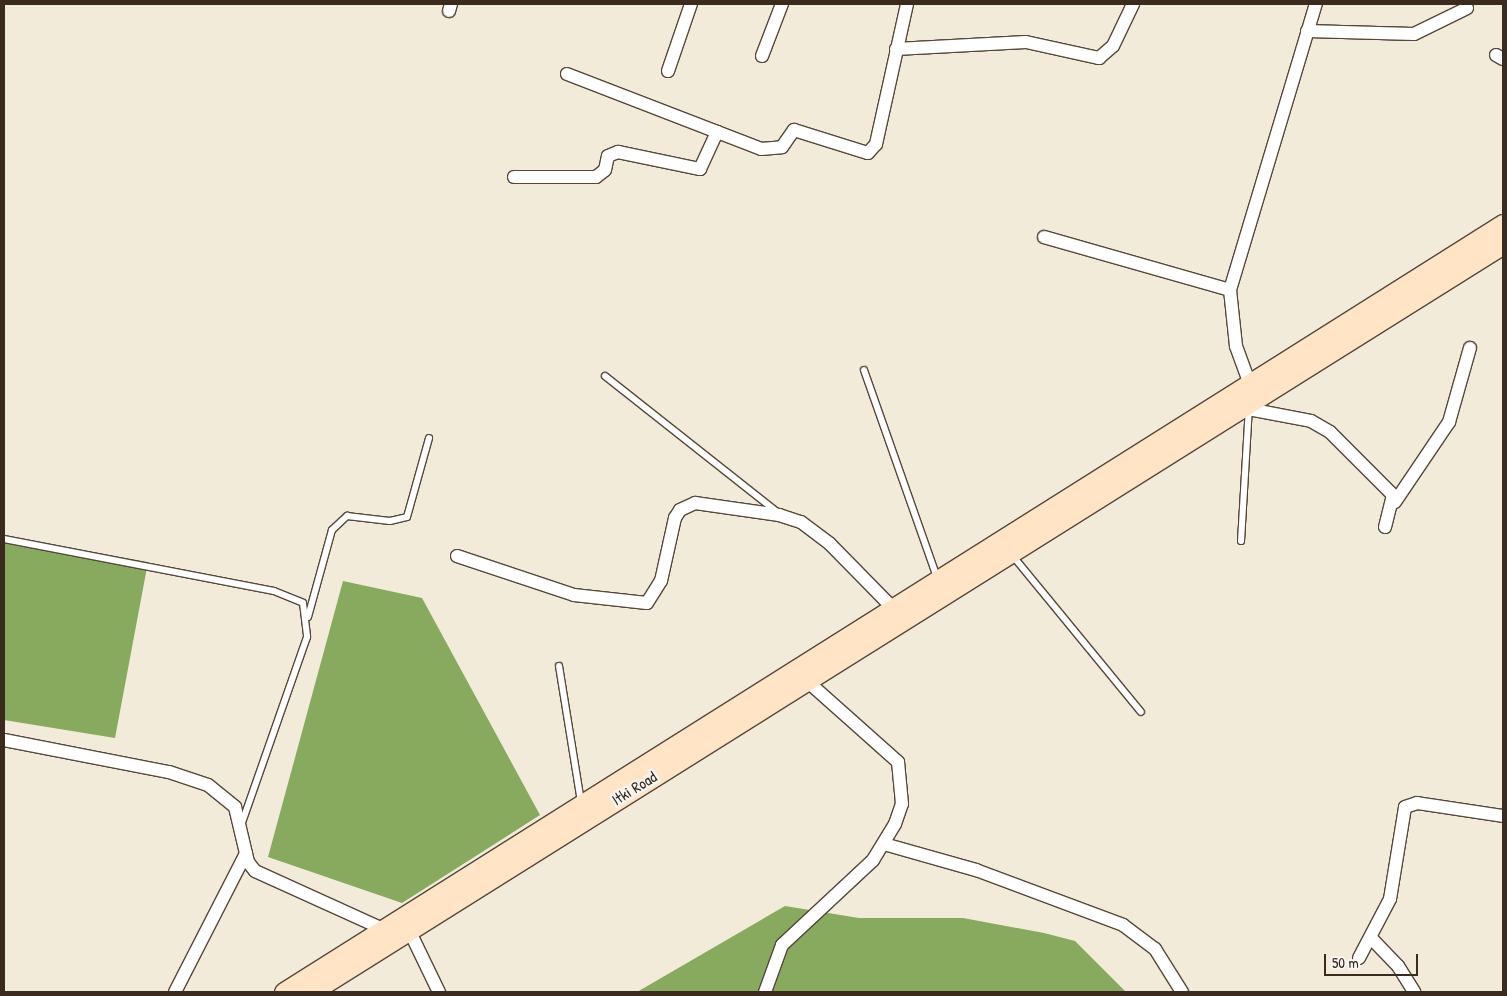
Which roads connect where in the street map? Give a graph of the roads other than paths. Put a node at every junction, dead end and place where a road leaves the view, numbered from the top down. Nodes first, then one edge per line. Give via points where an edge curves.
1 (690, 4) edge
2 (782, 4) edge
3 (907, 4) edge
4 (1133, 4) edge
5 (1316, 4) edge
6 (1466, 8) dead end
7 (1307, 31) junction
8 (896, 49) junction
9 (762, 56) dead end
10 (668, 71) dead end
11 (567, 74) dead end
12 (717, 132) junction
13 (514, 177) dead end
14 (1503, 224) edge
15 (1044, 237) dead end
16 (1503, 244) edge
17 (1230, 290) junction
18 (1470, 348) dead end
19 (864, 370) dead end
20 (605, 376) dead end
21 (1248, 401) junction
22 (430, 438) dead end
23 (1394, 502) junction
24 (780, 515) junction
25 (1385, 526) dead end
26 (4, 539) edge
27 (1241, 541) dead end
28 (999, 555) junction
29 (457, 556) dead end
30 (945, 574) junction
31 (893, 608) junction
32 (308, 618) junction
33 (559, 666) dead end
34 (806, 680) junction
35 (1141, 712) dead end
36 (4, 740) edge
37 (581, 803) junction
38 (1503, 815) edge
39 (242, 823) junction
40 (884, 844) junction
41 (246, 853) junction
42 (397, 932) junction
43 (1371, 938) junction
44 (1359, 958) dead end
45 (175, 992) edge
46 (284, 992) edge
47 (311, 992) edge
48 (439, 992) edge
49 (765, 992) edge
50 (1182, 992) edge
51 (1414, 992) edge

1 - 10 street
2 - 9 street
3 - 8 street
4 - 8 street via 1113,46 1099,58 1026,42
5 - 7 street
6 - 7 street via 1414,34
7 - 17 street
8 - 12 street via 876,144 868,153 794,130 782,147 769,151
11 - 12 street
12 - 13 street via 700,169 618,152 608,156 605,170 596,177
14 - 21 main road
15 - 17 street
16 - 21 main road
17 - 21 street via 1236,346
18 - 23 street via 1449,422
19 - 30 lane
20 - 24 lane
21 - 23 street via 1321,426 1393,495
21 - 27 lane
21 - 28 main road
21 - 28 main road
22 - 32 lane via 407,517 390,521 347,516 332,530
23 - 25 street
24 - 29 street via 687,505 675,518 658,588 647,603 637,605 574,595
24 - 31 street via 814,530
26 - 32 lane via 292,595 303,603
28 - 30 main road
28 - 34 main road, Itki Road via 960,588
28 - 35 lane
30 - 31 main road
31 - 37 main road
32 - 39 lane via 301,660
33 - 37 lane
34 - 40 street via 898,762 902,804
34 - 42 main road, Itki Road
36 - 39 street via 190,777 223,796
37 - 42 main road
38 - 43 street via 1417,803 1405,807 1390,899
39 - 41 street
40 - 49 street via 782,945
40 - 50 street via 976,870 1123,925 1155,949
41 - 42 street via 262,875
41 - 45 street
42 - 46 main road
42 - 47 main road, Itki Road
42 - 48 street
43 - 44 street
43 - 51 street via 1398,966

